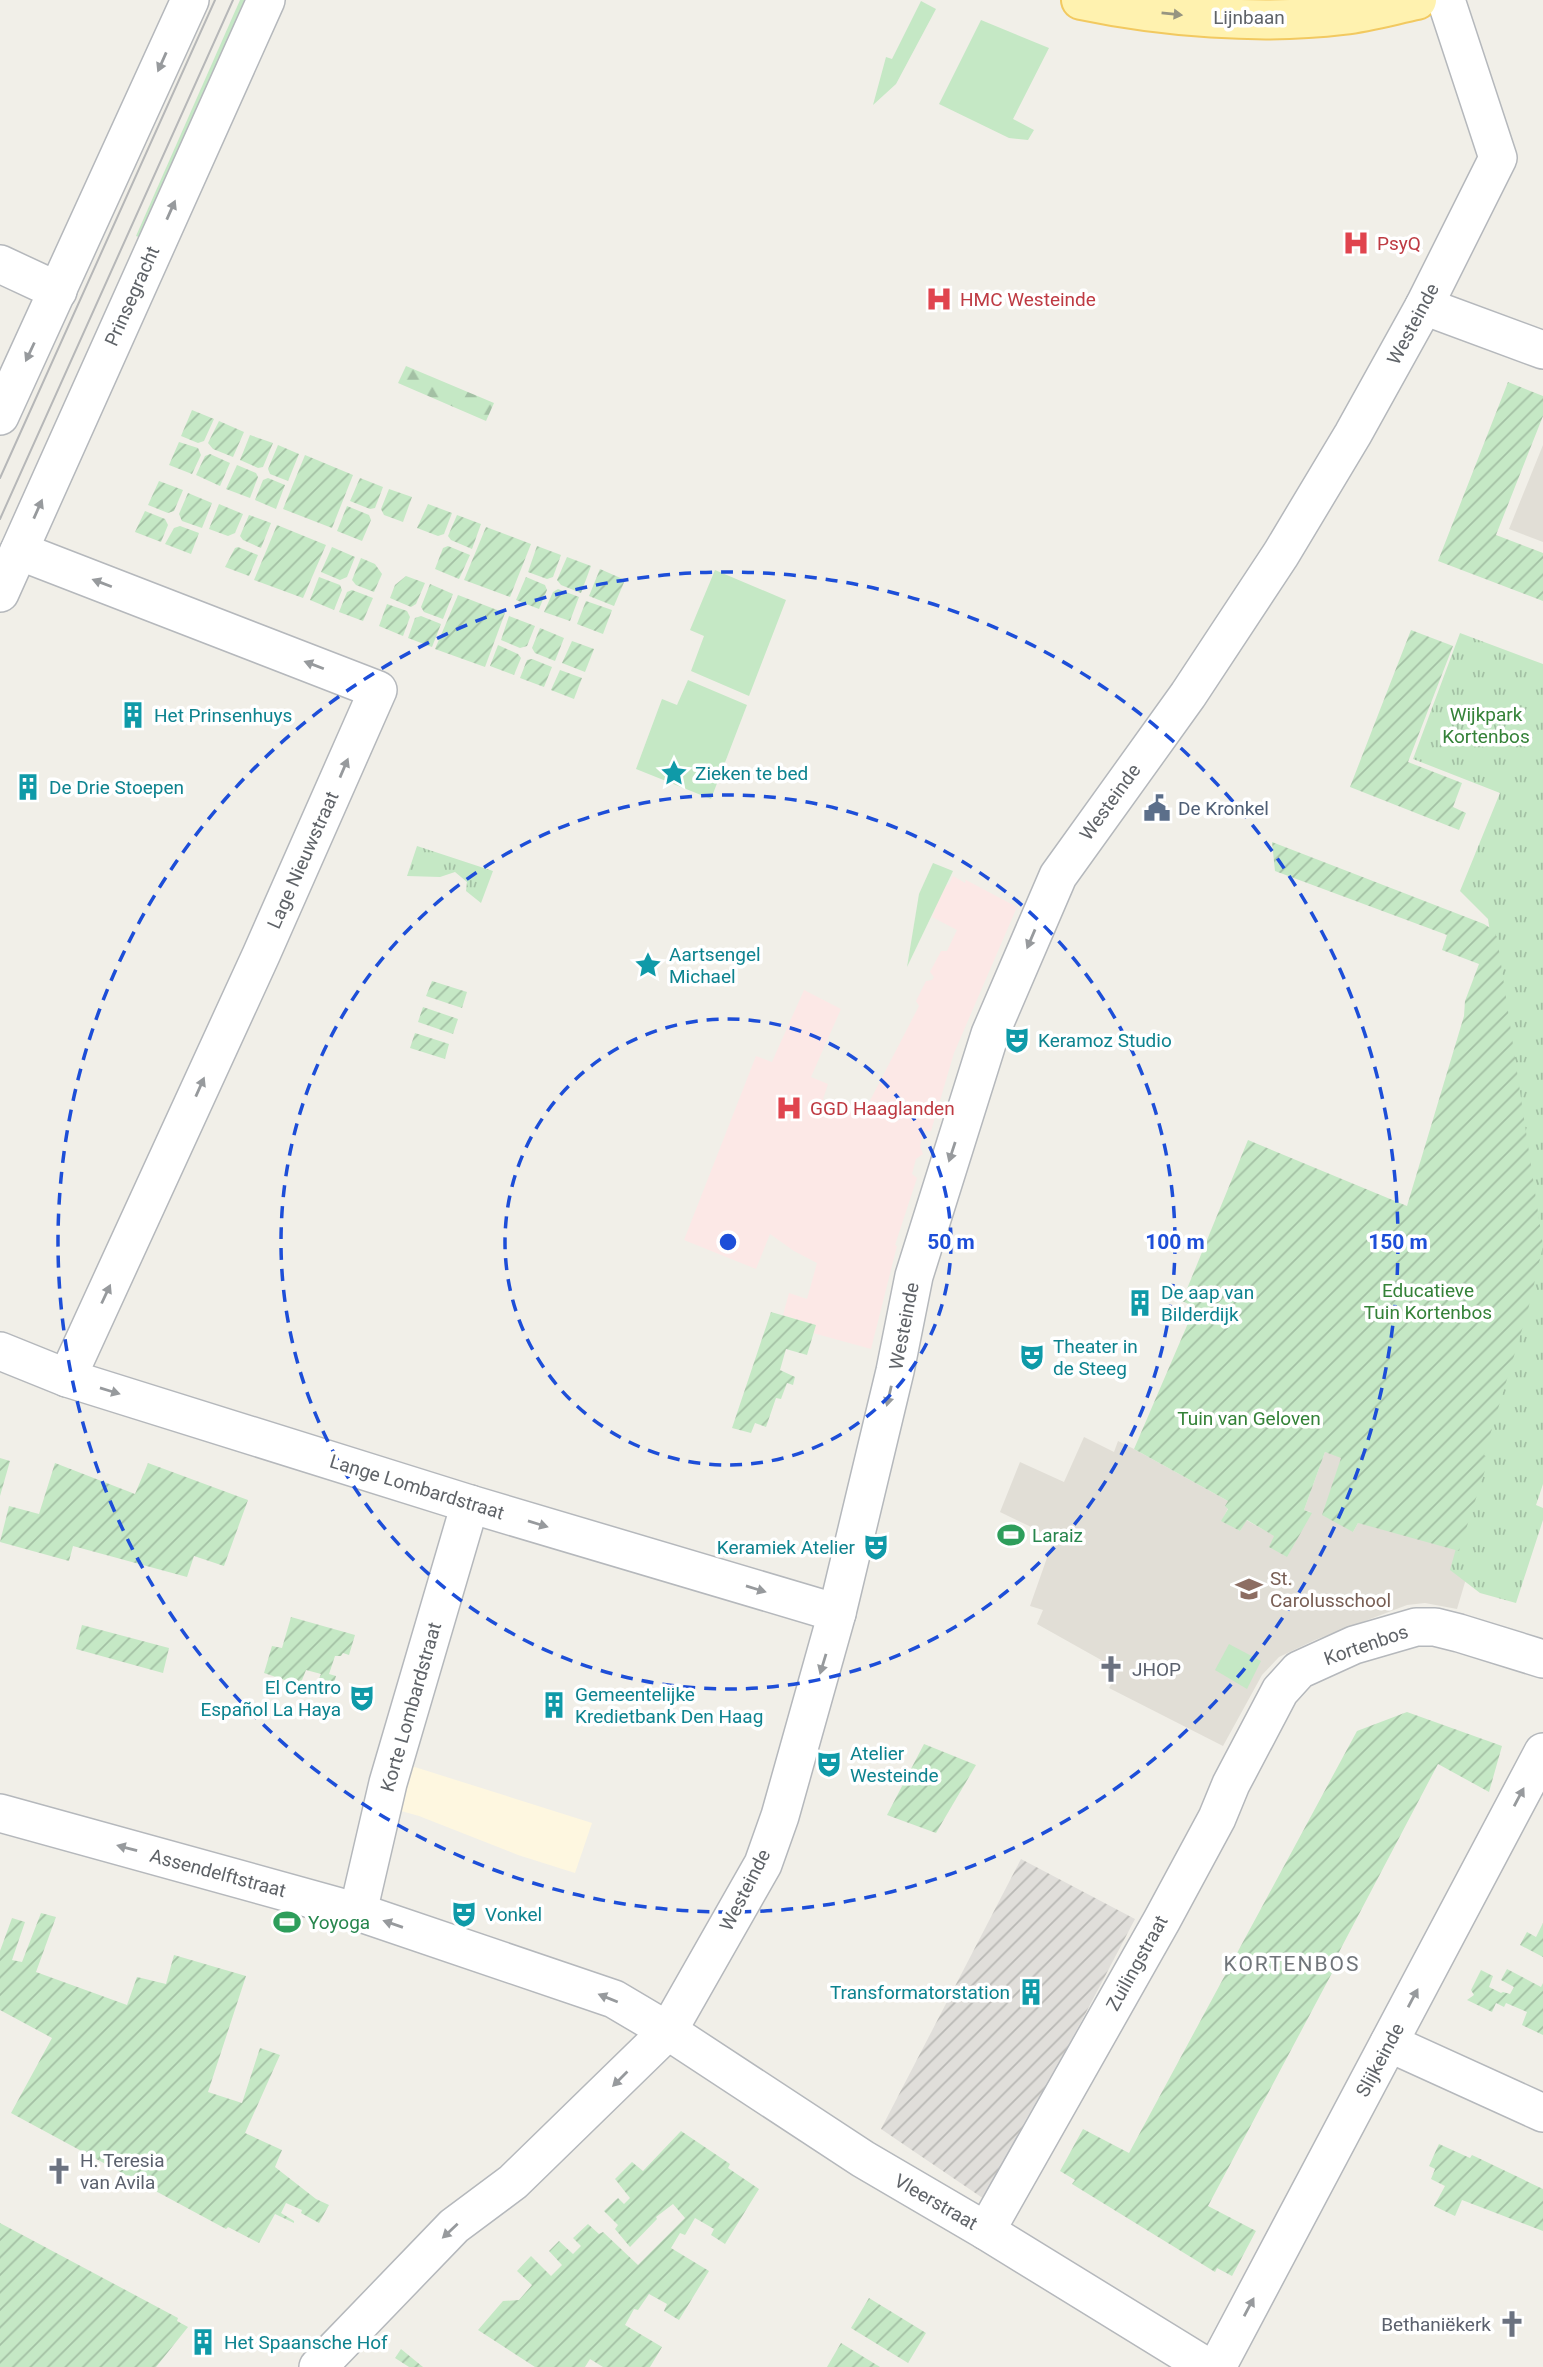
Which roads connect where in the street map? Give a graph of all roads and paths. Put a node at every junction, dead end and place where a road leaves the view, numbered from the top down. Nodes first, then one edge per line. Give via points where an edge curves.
1 (190, 0) edge
2 (266, 0) edge
3 (1081, 0) edge
4 (1417, 0) edge
5 (1446, 0) edge
6 (0, 264) edge
7 (58, 290) junction
8 (1424, 306) junction
9 (1543, 350) edge
10 (0, 416) edge
11 (19, 551) junction
12 (0, 593) edge
13 (0, 1351) edge
14 (67, 1378) junction
15 (470, 1504) junction
16 (837, 1613) junction
17 (1543, 1659) edge
18 (1280, 1691) joint
19 (1543, 1752) edge
20 (0, 1813) edge
21 (358, 1912) junction
22 (668, 2031) junction
23 (1389, 2043) junction
24 (1543, 2113) edge
25 (986, 2231) junction
26 (318, 2367) edge
27 (1207, 2367) edge
28 (1217, 2367) edge

1 -> 7 street
11 -> 2 street, Prinsegracht
3 -> 4 main road, Lijnbaan via 1203,17 1290,18 1343,15
5 - 8 street, Westeinde via 1498,158
6 - 7 street
7 -> 10 street
8 - 9 street
8 -> 16 street, Westeinde via 1281,554 1188,695 1058,876 990,1034 914,1276
11 - 12 street, Prinsegracht
14 -> 11 street, Lage Nieuwstraat via 378,690
13 - 14 street, Lange Lombardstraat
14 -> 15 street, Lange Lombardstraat
15 -> 16 street, Lange Lombardstraat
15 - 21 street, Korte Lombardstraat via 388,1783
16 -> 22 street, Westeinde via 762,1864
17 - 18 street, Kortenbos via 1459,1633 1416,1627 1354,1645 1299,1670
18 - 25 street, Zuilingstraat via 1162,1920
23 -> 19 street, Slijkeinde
21 -> 20 street, Assendelftstraat
22 -> 21 street, Assendelftstraat via 614,1999
22 - 25 street, Vleerstraat via 863,2158
22 -> 26 street, Westeinde via 513,2182 454,2226
23 - 24 street
28 -> 23 street, Slijkeinde
25 - 27 street, Vleerstraat

